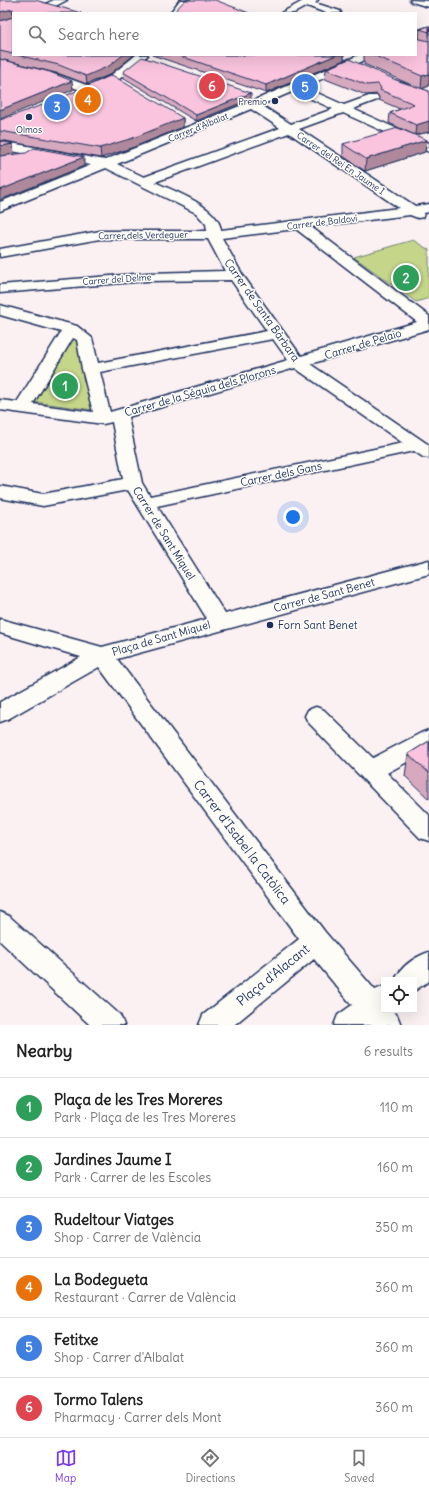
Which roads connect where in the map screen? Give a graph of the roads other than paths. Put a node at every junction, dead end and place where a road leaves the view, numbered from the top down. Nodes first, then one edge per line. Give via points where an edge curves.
1 (62, 0) edge
2 (185, 0) edge
3 (415, 0) edge
4 (31, 2) edge
5 (310, 2) edge
6 (429, 4) edge
7 (48, 7) junction
8 (62, 11) edge
9 (36, 12) edge
10 (176, 12) edge
11 (288, 12) edge
12 (334, 12) edge
13 (429, 30) edge
14 (417, 35) edge
15 (142, 56) edge
16 (343, 56) edge
17 (366, 56) edge
18 (156, 62) edge
19 (352, 62) junction
20 (0, 63) edge
21 (364, 71) edge
22 (114, 78) junction
23 (124, 84) edge
24 (295, 87) junction
25 (88, 90) junction
26 (76, 95) edge
27 (373, 98) edge
28 (252, 100) junction
29 (345, 109) junction
30 (182, 119) edge
31 (196, 128) junction
32 (291, 129) junction
33 (0, 145) edge
34 (429, 148) edge
35 (33, 152) junction
36 (7, 160) edge
37 (111, 162) junction
38 (146, 181) junction
39 (0, 207) edge
40 (429, 208) edge
41 (412, 211) junction
42 (429, 221) edge
43 (300, 225) junction
44 (215, 235) junction
45 (0, 253) edge
46 (235, 275) junction
47 (0, 289) edge
48 (0, 310) edge
49 (429, 324) edge
50 (70, 329) junction
51 (277, 334) junction
52 (298, 363) junction
53 (90, 369) junction
54 (0, 405) edge
55 (22, 408) junction
56 (111, 417) junction
57 (424, 449) edge
58 (133, 483) junction
59 (0, 492) edge
60 (145, 503) junction
61 (429, 567) edge
62 (219, 622) junction
63 (0, 626) edge
64 (102, 655) junction
65 (0, 713) edge
66 (316, 716) dead end
67 (429, 739) edge
68 (370, 771) junction
69 (429, 831) edge
70 (0, 924) edge
71 (316, 941) junction
72 (429, 964) edge
73 (413, 977) edge
74 (381, 1010) edge
75 (110, 1025) edge
76 (213, 1025) edge
77 (348, 1025) edge

1 - 7 street
2 - 10 street
3 - 6 street
4 - 7 street
5 - 11 street
5 - 12 street
7 - 8 street
7 - 9 street
13 - 14 street
15 - 18 street
15 - 22 street
16 - 19 street
17 - 19 street, Carrer d'Albalat
19 - 21 street
19 - 24 street, Carrer d'Albalat
20 - 25 street via 55,77
22 - 23 street
22 - 25 street
24 - 28 street, Carrer d'Albalat via 266,99
24 - 29 street
25 - 26 street
27 - 29 street
28 - 31 street, Carrer d'Albalat
28 - 32 street, Carrer del Rei En Jaume I
29 - 32 street
29 - 34 street
30 - 31 street
31 - 37 street, Carrer d'Albalat
32 - 38 street
32 - 41 street, Carrer del Rei En Jaume I
33 - 35 street, Carrer de Santa Bàrbara
35 - 36 street via 27,157
35 - 37 street, Carrer de Santa Bàrbara
37 - 38 street, Carrer de Santa Bàrbara
37 - 39 street, Carrer d'Albalat
38 - 44 street, Carrer de Santa Bàrbara via 201,210 213,223
40 - 41 street, Carrer de Baldoví
41 - 42 street, Carrer del Rei En Jaume I
41 - 43 street, Carrer de Baldoví
43 - 44 street, Carrer de Baldoví
43 - 49 street
44 - 45 street, Carrer dels Verdeguer via 100,235
44 - 46 street, Carrer de Santa Bàrbara via 215,240
46 - 47 street, Carrer del Delme via 147,277
46 - 51 street, Carrer de Santa Bàrbara
48 - 50 street
49 - 52 street, Carrer de Pelaio
50 - 53 street, Carrer de Sant Miquel via 84,338
50 - 55 street
51 - 52 street, Carrer de Santa Bàrbara
51 - 53 street
52 - 56 street, Carrer de la Séquia dels Plorons
52 - 57 street, Carrer de Santa Bàrbara
53 - 56 street, Carrer de Sant Miquel
54 - 55 street
55 - 56 street
56 - 58 street, Carrer de Sant Miquel
57 - 60 street, Carrer dels Gans
58 - 59 street via 43,500
58 - 60 street, Carrer de Sant Miquel
60 - 62 street, Carrer de Sant Miquel
61 - 62 street, Carrer de Sant Benet
62 - 64 street, Plaça de Sant Miquel
63 - 64 street
64 - 65 street, Plaça de Sant Miquel
64 - 71 street, Carrer d'Isabel la Catòlica
66 - 68 street
67 - 68 street
68 - 69 street
70 - 75 street
71 - 74 street, Carrer d'Isabel la Catòlica
71 - 76 street, Plaça d'Alacant
72 - 73 street
74 - 77 street

